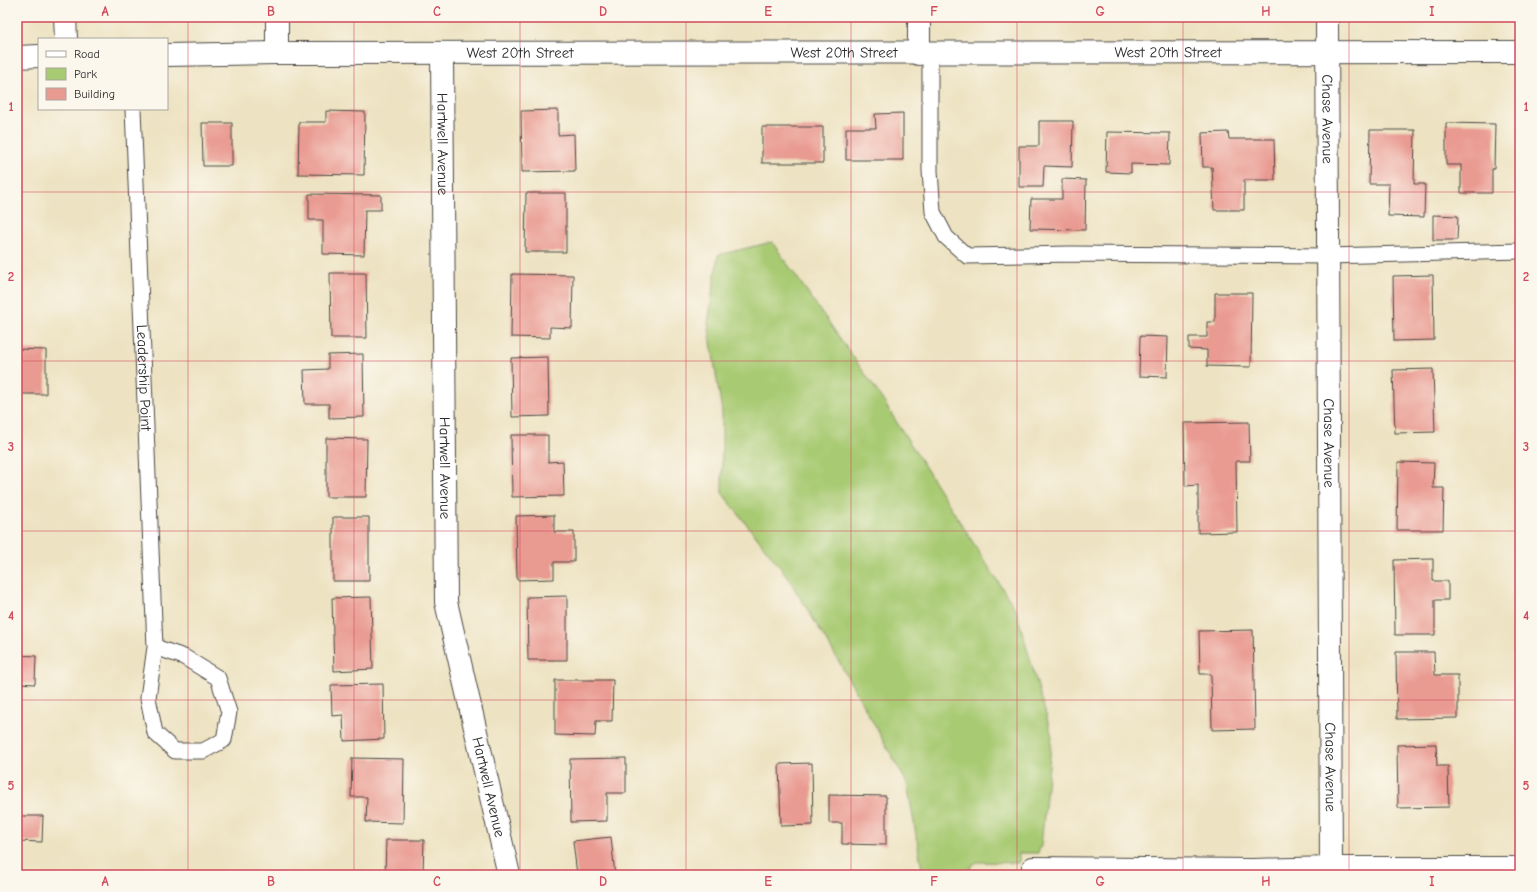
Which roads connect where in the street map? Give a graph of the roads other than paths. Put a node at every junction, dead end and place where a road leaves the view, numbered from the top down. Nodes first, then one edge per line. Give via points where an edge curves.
1 (66, 17) edge
2 (277, 17) edge
3 (919, 17) edge
4 (1327, 17) edge
5 (66, 38) edge
6 (1520, 52) edge
7 (277, 53) junction
8 (442, 53) junction
9 (925, 54) junction
10 (1327, 54) junction
11 (168, 55) edge
12 (17, 56) edge
13 (38, 56) edge
14 (133, 110) edge
15 (1520, 251) edge
16 (1328, 256) junction
17 (154, 647) junction
18 (1033, 868) dead end
19 (1331, 868) junction
20 (1520, 868) edge
21 (509, 875) edge

1 - 5 street
2 - 7 street
3 - 9 street
4 - 10 street, Chase Avenue
6 - 10 street, West 20th Street
7 - 8 street, West 20th Street
7 - 11 street, West 20th Street
8 - 9 street, West 20th Street
8 - 21 street, Hartwell Avenue via 446,602
9 - 10 street, West 20th Street
9 - 16 lane via 933,212 946,237 967,256
10 - 16 street, Chase Avenue
12 - 13 street
14 - 17 lane, Leadership Point
15 - 16 lane
16 - 19 street, Chase Avenue
17 - 17 lane, Leadership Point via 148,698 155,733 175,751 203,752 224,740 229,712 218,678 184,657
18 - 19 street
19 - 20 street

